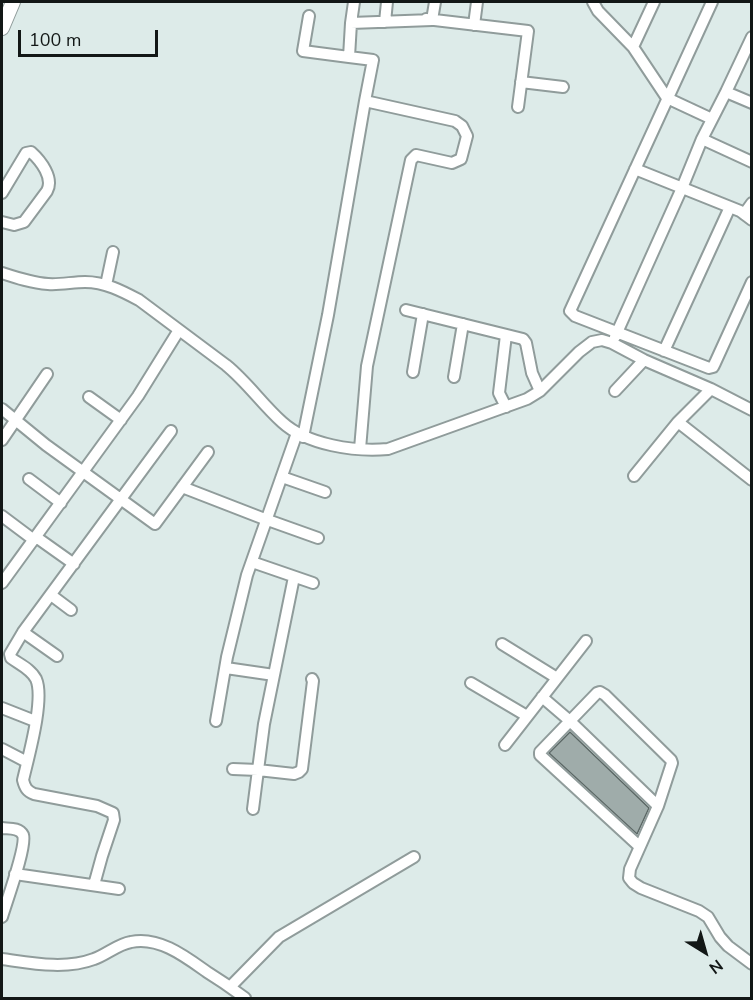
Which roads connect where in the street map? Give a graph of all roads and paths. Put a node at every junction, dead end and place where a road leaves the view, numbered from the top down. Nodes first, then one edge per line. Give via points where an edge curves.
1 (13, 2) edge
2 (354, 2) edge
3 (387, 2) edge
4 (435, 2) edge
5 (477, 2) edge
6 (593, 2) edge
7 (654, 2) edge
8 (712, 2) edge
9 (309, 16) dead end
10 (385, 18) junction
11 (432, 20) junction
12 (351, 23) junction
13 (474, 25) junction
14 (2, 28) edge
15 (750, 42) edge
16 (633, 47) junction
17 (349, 57) junction
18 (521, 82) junction
19 (564, 87) dead end
20 (726, 92) junction
21 (667, 98) junction
22 (365, 101) junction
23 (752, 103) edge
24 (518, 108) dead end
25 (712, 119) junction
26 (702, 139) junction
27 (752, 162) edge
28 (635, 169) junction
29 (682, 188) junction
30 (2, 193) edge
31 (752, 203) edge
32 (730, 207) junction
33 (748, 217) edge
34 (2, 222) edge
35 (113, 252) dead end
36 (2, 273) edge
37 (752, 282) edge
38 (106, 285) junction
39 (748, 302) edge
40 (406, 310) dead end
41 (423, 314) junction
42 (463, 324) junction
43 (179, 330) junction
44 (506, 335) junction
45 (615, 338) junction
46 (664, 351) junction
47 (644, 360) junction
48 (413, 372) dead end
49 (47, 374) dead end
50 (454, 377) dead end
51 (711, 389) junction
52 (540, 391) junction
53 (615, 391) dead end
54 (89, 397) dead end
55 (506, 407) junction
56 (2, 409) edge
57 (752, 410) edge
58 (15, 420) junction
59 (121, 420) junction
60 (678, 423) junction
61 (171, 431) dead end
62 (300, 435) junction
63 (2, 440) edge
64 (360, 449) junction
65 (208, 452) dead end
66 (83, 472) junction
67 (634, 476) dead end
68 (282, 477) junction
69 (29, 479) dead end
70 (752, 480) edge
71 (182, 487) junction
72 (325, 492) dead end
73 (121, 499) junction
74 (61, 502) junction
75 (2, 516) edge
76 (267, 520) junction
77 (35, 538) junction
78 (318, 538) dead end
79 (252, 562) junction
80 (74, 564) junction
81 (4, 576) edge
82 (294, 577) junction
83 (313, 583) dead end
84 (51, 595) junction
85 (70, 610) dead end
86 (23, 632) junction
87 (586, 641) dead end
88 (502, 644) dead end
89 (57, 656) dead end
90 (226, 668) junction
91 (274, 675) junction
92 (557, 678) junction
93 (312, 679) dead end
94 (471, 683) dead end
95 (542, 697) junction
96 (2, 708) edge
97 (527, 716) junction
98 (35, 721) junction
99 (216, 721) dead end
100 (570, 721) junction
101 (505, 745) dead end
102 (2, 749) edge
103 (27, 762) junction
104 (232, 769) dead end
105 (258, 770) junction
106 (658, 806) junction
107 (253, 809) dead end
108 (2, 828) edge
109 (639, 846) junction
110 (414, 856) dead end
111 (15, 874) junction
112 (94, 885) junction
113 (118, 889) dead end
114 (2, 917) edge
115 (2, 959) edge
116 (752, 964) edge
117 (230, 987) junction
118 (245, 999) edge

1 - 14 main road
2 - 12 street
3 - 10 street
4 - 11 street
5 - 13 street
6 - 16 street
7 - 16 street
8 - 21 street
9 - 17 street via 303,51
10 - 11 street
10 - 12 street
11 - 13 street
12 - 17 street
13 - 18 street via 528,31
15 - 20 street
16 - 21 street
17 - 22 street via 373,60
18 - 19 street
18 - 24 street
20 - 23 street
20 - 25 street
21 - 25 street
21 - 28 street
22 - 62 street via 328,315
22 - 64 street via 455,122 467,136 461,159 452,163 416,155 411,160 368,366
25 - 26 street
26 - 27 street
26 - 29 street
28 - 29 street
28 - 45 street via 570,311
29 - 32 street
29 - 45 street
30 - 34 street via 26,153 31,152 40,160 50,186 24,222
31 - 33 street
32 - 33 street
32 - 46 street
35 - 38 street
36 - 38 street via 51,284
37 - 39 street
38 - 43 street via 139,300
39 - 46 street via 713,367
40 - 41 street
41 - 42 street
41 - 48 street
42 - 44 street
42 - 50 street
43 - 59 street
43 - 62 street via 233,370 282,422
44 - 52 street via 526,343
44 - 55 street via 499,393
45 - 46 street
45 - 47 street
45 - 52 street via 592,342
47 - 51 street
47 - 53 street
49 - 58 street
51 - 57 street
51 - 60 street
52 - 55 street
54 - 59 street
55 - 64 street via 388,449
56 - 58 street
58 - 63 street
58 - 66 street
59 - 66 street
60 - 67 street
60 - 70 street
61 - 73 street
62 - 64 street
62 - 68 street
65 - 71 street
66 - 73 street
66 - 74 street
68 - 72 street
68 - 76 street
69 - 74 street
71 - 73 street via 155,524
71 - 76 street
73 - 80 street
74 - 77 street
75 - 77 street
76 - 78 street
76 - 79 street
77 - 80 street
77 - 81 street
79 - 82 street
79 - 90 street
80 - 84 street
82 - 83 street
82 - 91 street
84 - 85 street
84 - 86 street
86 - 89 street
86 - 98 street via 10,656 35,677
87 - 92 street
88 - 92 street
90 - 91 street
90 - 99 street
91 - 105 street
92 - 95 street
93 - 105 street via 302,769 294,774
94 - 97 street
95 - 97 street
95 - 100 street
96 - 98 street
97 - 101 street
98 - 103 street
100 - 106 street
100 - 106 street via 597,693 613,702 671,760
100 - 109 street via 540,755
102 - 103 street
103 - 112 street via 23,780 29,792 113,813
104 - 105 street
105 - 107 street
106 - 109 street
108 - 111 street via 16,829 24,837
109 - 116 street via 629,873 633,883 699,910 720,938
110 - 117 street via 279,937
111 - 112 street
111 - 114 street
112 - 113 street
115 - 117 street via 68,964 92,960 130,942 148,941 183,956
117 - 118 street

